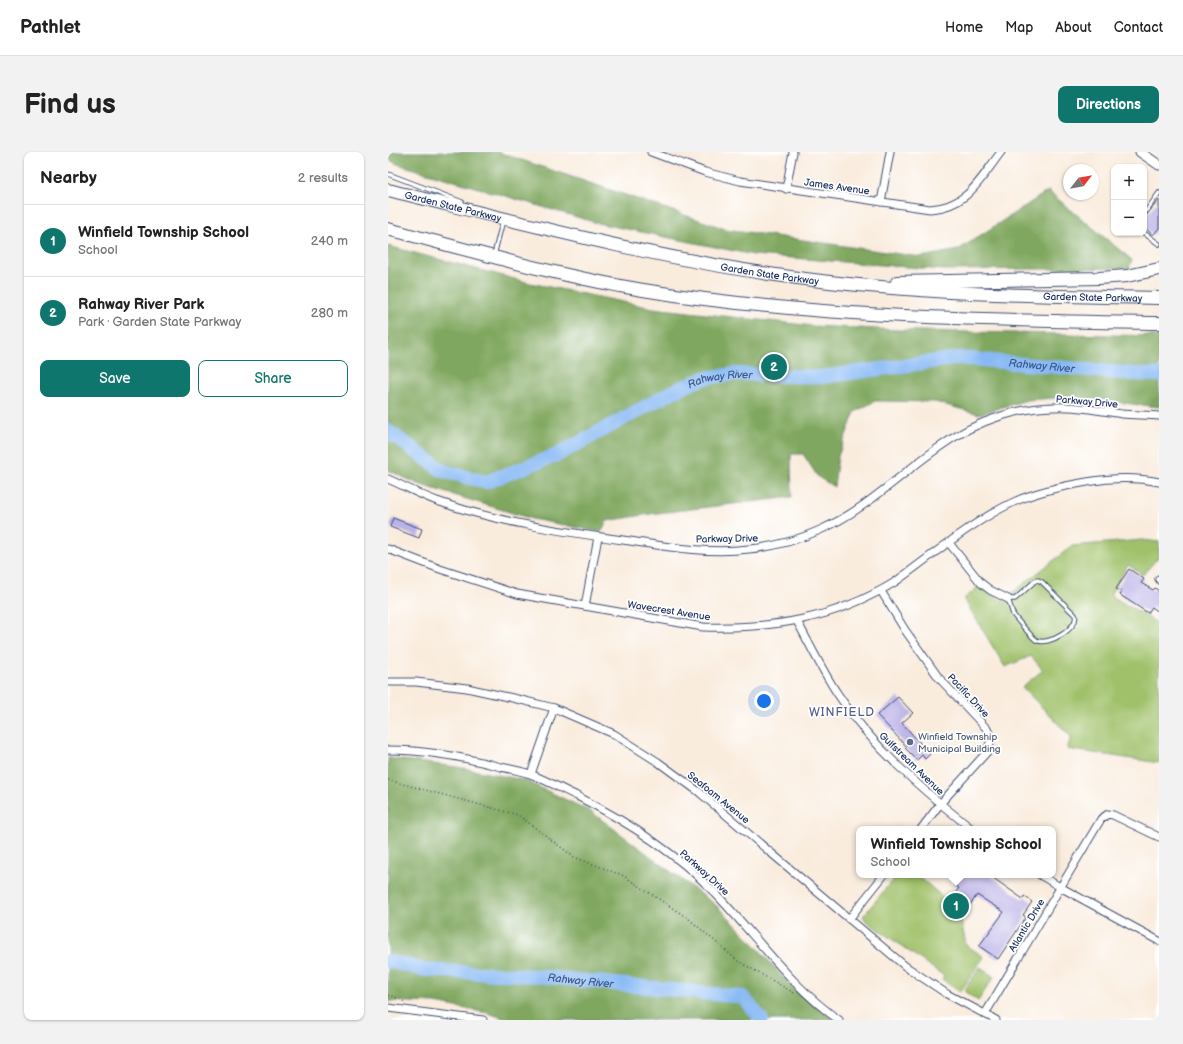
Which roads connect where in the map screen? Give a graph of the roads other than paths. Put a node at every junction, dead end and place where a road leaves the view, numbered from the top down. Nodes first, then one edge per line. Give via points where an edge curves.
1 (651, 152) edge
2 (793, 152) edge
3 (890, 152) edge
4 (1001, 152) edge
5 (1140, 152) edge
6 (1159, 165) edge
7 (388, 174) edge
8 (786, 189) junction
9 (388, 190) edge
10 (1159, 193) edge
11 (881, 202) junction
12 (1147, 210) edge
13 (503, 218) junction
14 (388, 228) edge
15 (1147, 235) edge
16 (1159, 244) edge
17 (493, 257) junction
18 (1159, 269) edge
19 (812, 280) junction
20 (1159, 298) edge
21 (1159, 323) edge
22 (1159, 416) edge
23 (388, 479) edge
24 (1159, 482) edge
25 (598, 537) junction
26 (949, 543) junction
27 (388, 549) edge
28 (1159, 577) edge
29 (1159, 582) edge
30 (881, 591) junction
31 (1008, 599) junction
32 (585, 606) junction
33 (797, 621) junction
34 (388, 682) edge
35 (554, 708) junction
36 (388, 750) edge
37 (531, 774) junction
38 (940, 804) junction
39 (922, 826) edge
40 (968, 826) edge
41 (1159, 837) edge
42 (882, 878) edge
43 (1045, 878) edge
44 (1060, 887) junction
45 (849, 919) junction
46 (1159, 941) edge
47 (388, 1008) edge
48 (985, 1014) junction
49 (449, 1015) junction
50 (442, 1020) edge
51 (483, 1020) edge
52 (840, 1020) edge
53 (996, 1020) edge

1 - 8 street, James Avenue via 717,175
2 - 8 street
3 - 11 street
4 - 11 street, James Avenue via 967,196 949,206 930,210
5 - 6 main road
7 - 13 lane
8 - 11 street, James Avenue
9 - 13 highway, Garden State Parkway
10 - 12 lane
13 - 17 lane
13 - 19 highway, Garden State Parkway via 670,257
14 - 17 highway
15 - 16 lane
17 - 21 highway via 642,290 783,307 956,317
18 - 19 highway via 1127,276 1088,278 884,282
19 - 20 highway, Garden State Parkway via 936,291
22 - 25 street, Parkway Drive via 1070,407 999,416 951,438 835,523 804,536 767,546 748,550 704,550
23 - 25 street, Parkway Drive via 470,512
24 - 26 street, Wavecrest Avenue via 1104,479 1057,487 1002,508
25 - 32 street
26 - 30 street, Wavecrest Avenue
26 - 31 street via 981,583
27 - 32 street, Wavecrest Avenue via 517,594
28 - 29 lane
30 - 33 street, Wavecrest Avenue via 835,611
30 - 38 street, Pacific Drive via 939,678 990,735 987,752
31 - 31 lane via 1015,599 1038,580 1075,615 1075,622 1059,637 1043,642 1036,640 1014,615
32 - 33 street, Wavecrest Avenue via 702,627 733,628
33 - 38 street, Gulfstream Avenue via 820,666 855,718 886,753
34 - 35 street, Seafoam Avenue via 416,682 467,688
35 - 37 street
35 - 45 street, Seafoam Avenue via 614,734 658,762 699,792
36 - 37 street, Parkway Drive via 414,750 470,759
37 - 52 street, Parkway Drive via 600,808 643,834 684,864 712,889 798,985
38 - 39 street, Pacific Drive
38 - 40 street, Gulfstream Avenue
41 - 44 street, Atlantic Drive via 1108,814 1101,819
42 - 45 street
43 - 44 street
44 - 46 street
44 - 48 street, Atlantic Drive
45 - 48 street, Seafoam Avenue via 905,966 947,994
47 - 49 street
48 - 53 street, Seafoam Avenue
49 - 50 street
49 - 51 street

